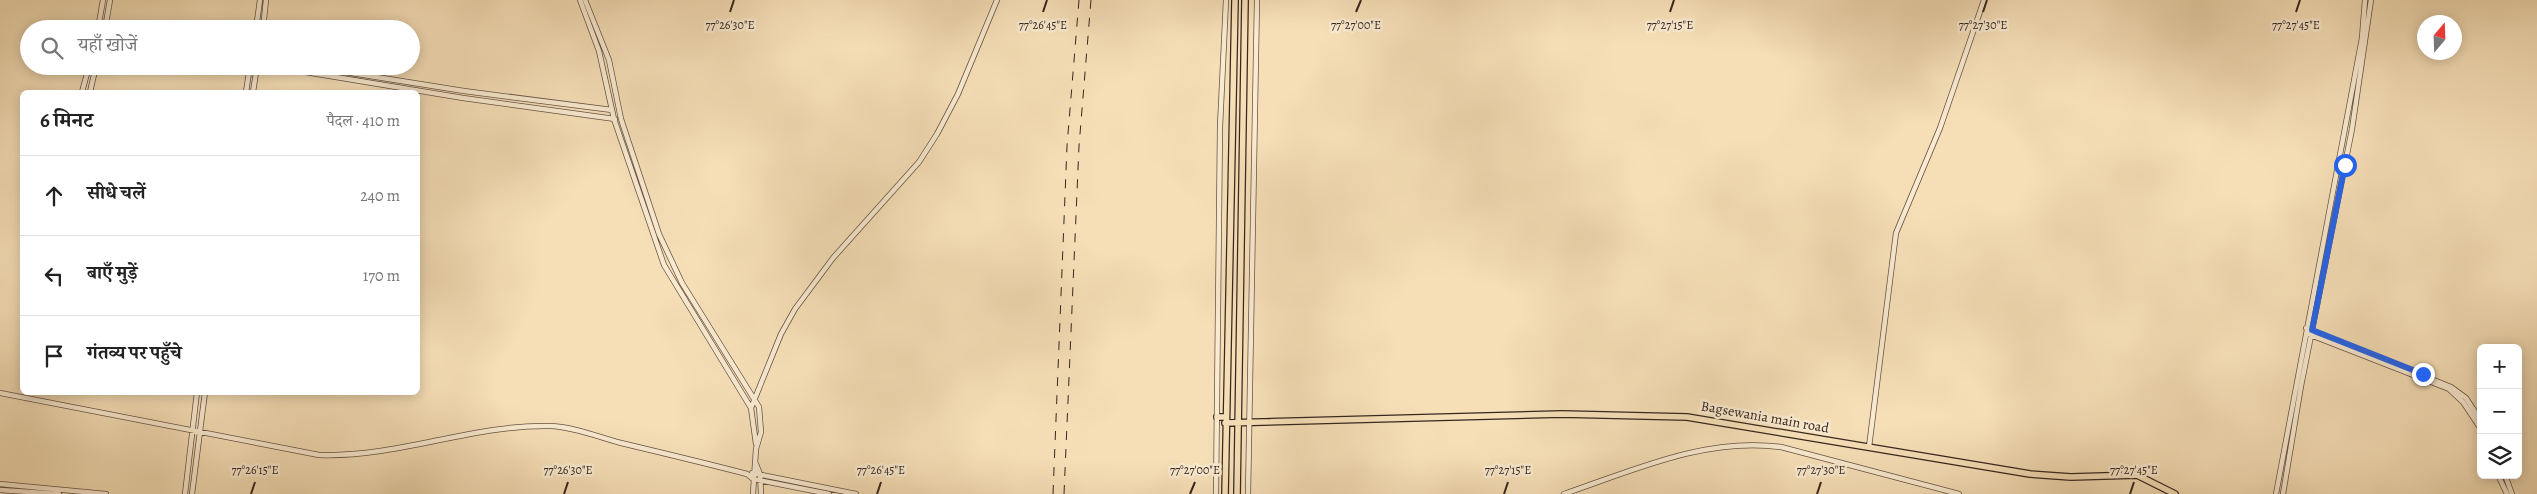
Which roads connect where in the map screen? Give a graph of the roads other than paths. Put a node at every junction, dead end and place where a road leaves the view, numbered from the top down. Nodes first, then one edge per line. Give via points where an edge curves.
1 (103, 0) edge
2 (110, 0) edge
3 (260, 0) edge
4 (266, 0) edge
5 (580, 0) edge
6 (585, 0) edge
7 (997, 0) edge
8 (1226, 0) edge
9 (1235, 0) edge
10 (1245, 0) edge
11 (1257, 0) edge
12 (1984, 0) edge
13 (2365, 0) edge
14 (2371, 0) edge
15 (586, 7) junction
16 (100, 20) edge
17 (107, 20) edge
18 (257, 20) edge
19 (264, 20) edge
20 (87, 75) edge
21 (94, 75) edge
22 (249, 75) edge
23 (256, 75) edge
24 (323, 75) edge
25 (361, 75) edge
26 (83, 90) edge
27 (90, 90) edge
28 (246, 90) edge
29 (253, 90) edge
30 (414, 90) edge
31 (420, 91) edge
32 (612, 110) junction
33 (619, 111) junction
34 (614, 118) junction
35 (621, 119) junction
36 (2305, 330) junction
37 (2311, 332) junction
38 (0, 393) edge
39 (197, 395) edge
40 (205, 395) edge
41 (755, 398) junction
42 (751, 408) junction
43 (2477, 415) edge
44 (1217, 417) junction
45 (1226, 420) junction
46 (1249, 422) junction
47 (1237, 423) junction
48 (2477, 423) edge
49 (192, 429) junction
50 (199, 432) junction
51 (756, 446) junction
52 (1869, 447) junction
53 (756, 464) junction
54 (754, 473) junction
55 (747, 474) junction
56 (760, 474) junction
57 (753, 479) junction
58 (2500, 479) edge
59 (2506, 479) edge
60 (760, 480) junction
61 (0, 484) edge
62 (0, 490) edge
63 (831, 492) edge
64 (60, 494) edge
65 (106, 494) edge
66 (184, 494) edge
67 (192, 494) edge
68 (753, 494) edge
69 (761, 494) edge
70 (856, 494) edge
71 (1216, 494) edge
72 (1225, 494) edge
73 (1237, 494) edge
74 (1248, 494) edge
75 (1564, 494) edge
76 (1959, 494) edge
77 (2175, 494) edge
78 (2276, 494) edge
79 (2283, 494) edge
80 (2507, 494) edge
81 (2512, 494) edge

1 - 16 street
2 - 17 street
3 - 18 street
4 - 19 street
5 - 15 street
6 - 15 street
7 - 41 street via 938,134 919,162 833,258 795,309 781,334
8 - 44 street via 1220,126
9 - 45 main road
10 - 47 main road
11 - 46 street
12 - 52 street via 1940,128 1896,233
13 - 36 street via 2362,38
14 - 37 street via 2352,129
15 - 32 street
15 - 33 street via 609,60
20 - 26 street
21 - 27 street
22 - 28 street
23 - 29 street
24 - 30 street
25 - 32 street via 464,92
31 - 34 street
32 - 33 street
32 - 34 street
33 - 35 street
34 - 35 street
34 - 42 street via 664,265
35 - 41 street via 659,234 679,277
36 - 37 street
36 - 78 street
37 - 43 street via 2441,381 2462,394
37 - 48 street via 2449,390 2464,402
37 - 79 street
38 - 49 street
39 - 49 street
40 - 50 street
41 - 42 street
41 - 51 street via 759,406 761,432
42 - 51 street
44 - 45 main road
44 - 71 street
45 - 47 main road
45 - 72 main road
46 - 47 main road
46 - 52 main road, Bagsewania main road via 1562,414 1687,417
46 - 74 street
47 - 73 main road
49 - 50 street
49 - 66 street
50 - 55 street via 319,455 348,456 494,430 553,426
50 - 67 street
51 - 53 street
52 - 77 main road, Bagsewania main road via 2030,474 2071,477 2137,475
53 - 54 street
53 - 56 street
54 - 55 street
54 - 56 street
54 - 57 street
55 - 57 street
56 - 60 street
56 - 63 street
57 - 60 street
57 - 68 street
58 - 80 street
59 - 81 street
60 - 63 street
60 - 69 street
61 - 65 street
62 - 64 street
63 - 70 street
75 - 76 street via 1699,450 1752,445 1781,447

